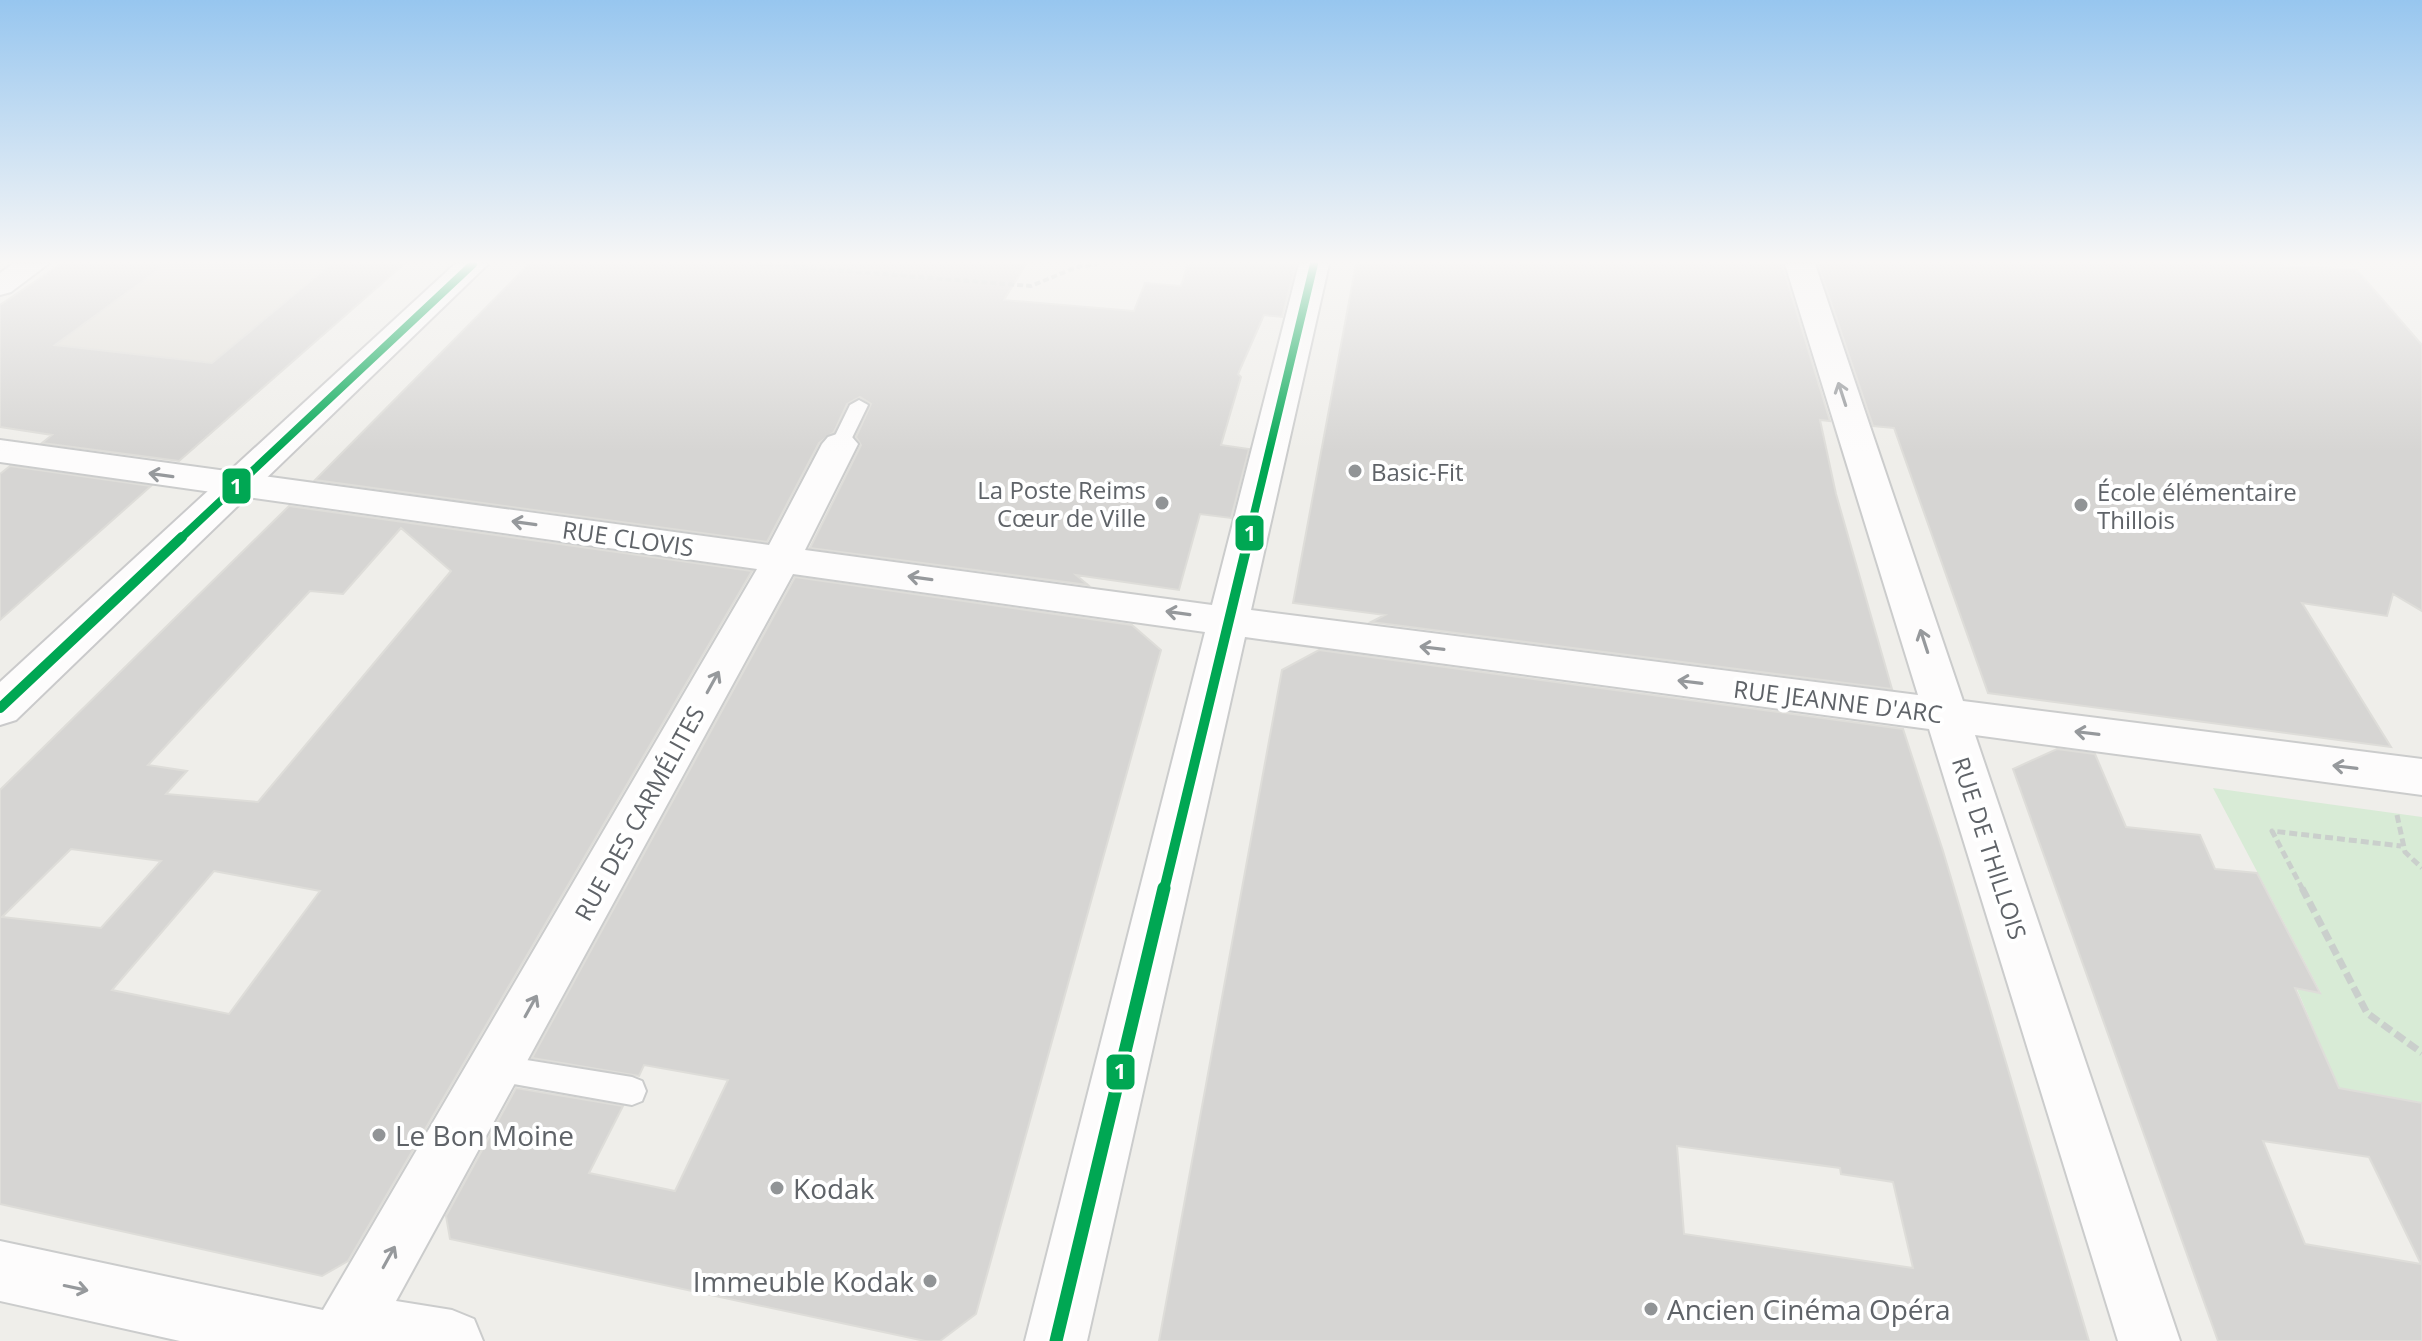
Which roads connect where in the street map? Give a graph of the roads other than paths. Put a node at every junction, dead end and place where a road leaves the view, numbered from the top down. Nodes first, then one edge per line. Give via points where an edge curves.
1 (406, 327) edge
2 (1301, 327) edge
3 (1821, 327) edge
4 (859, 405) dead end
5 (840, 444) joint
6 (0, 451) edge
7 (239, 484) junction
8 (782, 559) junction
9 (1242, 623) junction
10 (0, 708) edge
11 (1948, 715) junction
12 (2422, 777) edge
13 (496, 1068) junction
14 (632, 1091) dead end
15 (0, 1271) edge
16 (337, 1335) edge
17 (452, 1341) edge
18 (1056, 1341) edge
19 (2149, 1341) edge

1 - 7 street
2 - 9 street
11 -> 3 street, RUE DE THILLOIS
4 - 5 lane
5 - 8 street, RUE DES CARMÉLITES
7 -> 6 street, RUE CLOVIS
8 -> 7 street, RUE CLOVIS
7 - 10 street
9 -> 8 street, RUE CLOVIS
13 -> 8 street, RUE DES CARMÉLITES
11 -> 9 street, RUE JEANNE D'ARC
9 - 18 street
12 -> 11 street, RUE JEANNE D'ARC
11 - 19 street, RUE DE THILLOIS
13 - 14 lane
16 -> 13 street, RUE DES CARMÉLITES
15 -> 16 street
16 - 17 street

